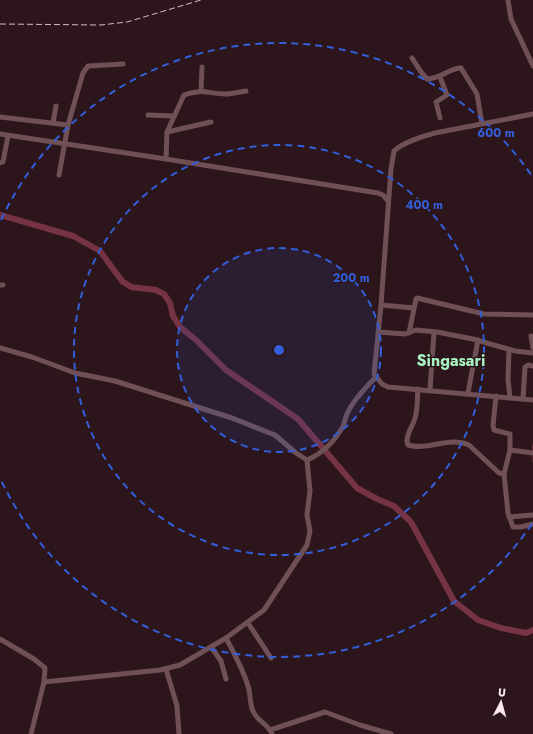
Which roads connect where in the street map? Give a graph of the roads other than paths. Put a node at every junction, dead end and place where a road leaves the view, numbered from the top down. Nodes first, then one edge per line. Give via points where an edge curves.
1 (508, 0) edge
2 (412, 58) dead end
3 (123, 64) dead end
4 (533, 66) edge
5 (202, 67) dead end
6 (440, 77) junction
7 (201, 91) junction
8 (246, 91) dead end
9 (56, 106) dead end
10 (533, 114) edge
11 (148, 115) dead end
12 (174, 116) junction
13 (0, 117) edge
14 (440, 118) dead end
15 (211, 122) dead end
16 (53, 123) junction
17 (482, 124) junction
18 (68, 125) junction
19 (167, 132) junction
20 (0, 134) edge
21 (8, 136) junction
22 (65, 144) junction
23 (166, 159) junction
24 (0, 164) edge
25 (59, 175) dead end
26 (388, 201) junction
27 (381, 305) junction
28 (414, 308) junction
29 (533, 315) edge
30 (378, 332) junction
31 (409, 332) junction
32 (434, 332) junction
33 (532, 336) dead end
34 (478, 340) junction
35 (0, 348) edge
36 (533, 348) edge
37 (509, 350) junction
38 (533, 353) edge
39 (533, 366) edge
40 (376, 377) junction
41 (418, 389) junction
42 (430, 390) junction
43 (468, 393) junction
44 (496, 396) junction
45 (510, 398) junction
46 (523, 399) junction
47 (533, 400) edge
48 (510, 450) junction
49 (532, 453) edge
50 (308, 460) junction
51 (504, 474) junction
52 (533, 515) edge
53 (509, 517) junction
54 (533, 524) edge
55 (248, 623) junction
56 (226, 638) junction
57 (0, 639) edge
58 (211, 647) junction
59 (271, 658) dead end
60 (166, 669) junction
61 (226, 679) dead end
62 (44, 682) junction
63 (271, 732) edge
64 (30, 734) edge
65 (179, 734) edge
66 (390, 734) edge

1 - 4 street via 511,20
2 - 6 street via 425,79
3 - 18 street via 86,67
5 - 7 street
6 - 14 street via 447,94 436,102
6 - 17 street via 461,68 477,94
7 - 8 street via 227,94
7 - 12 street via 184,95
9 - 16 street
10 - 17 street
11 - 12 street
12 - 19 street
13 - 16 street
15 - 19 street
16 - 18 street
17 - 26 street via 424,136 395,150
18 - 22 street
19 - 23 street
20 - 21 street
21 - 22 street
21 - 24 street via 3,162
22 - 23 street
22 - 25 street
23 - 26 street via 378,193
26 - 27 street
27 - 28 street
27 - 30 street
28 - 29 street via 418,298 484,314
28 - 31 street
30 - 31 street
30 - 40 street via 374,374
31 - 32 street
32 - 34 street
32 - 42 street
33 - 36 street
34 - 37 street
34 - 43 street
35 - 50 street via 75,373 115,380 232,418 275,434
37 - 38 street
37 - 45 street
39 - 46 street via 526,367
40 - 41 street via 384,386
40 - 50 street via 347,414 341,430 318,455
41 - 42 street
41 - 51 street via 417,409 408,436 408,445 418,447 454,442 469,445 498,473
42 - 43 street
43 - 44 street
44 - 45 street
44 - 48 street via 493,429 496,432 510,434
45 - 46 street
46 - 47 street
48 - 49 street
48 - 51 street
50 - 55 street via 310,491 307,515 310,531 307,545 264,610
51 - 53 street
52 - 53 street
53 - 54 street via 513,527
55 - 56 street
55 - 59 street
56 - 58 street
56 - 63 street via 249,687 254,714
57 - 62 street via 42,665 45,668
58 - 60 street via 180,665
58 - 61 street via 220,661
60 - 62 street
60 - 65 street via 177,706
62 - 64 street
63 - 66 street via 325,712

